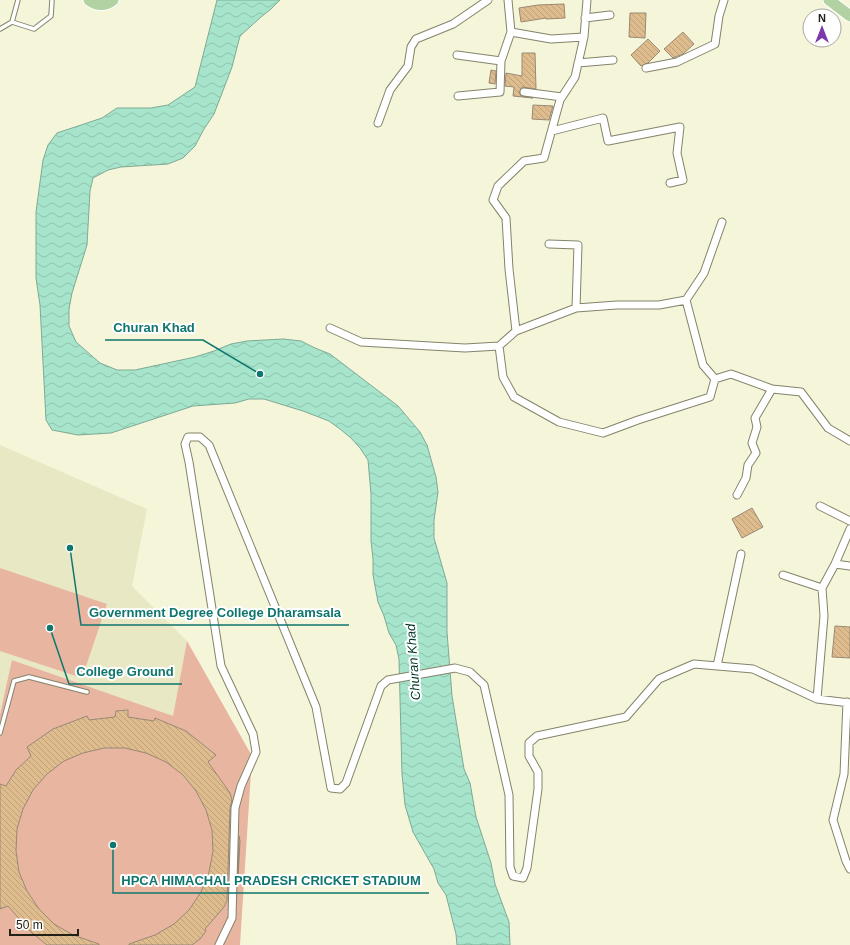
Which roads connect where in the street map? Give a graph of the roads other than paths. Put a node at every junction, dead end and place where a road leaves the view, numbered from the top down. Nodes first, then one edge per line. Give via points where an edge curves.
1 (18, 0) edge
2 (52, 0) edge
3 (90, 0) edge
4 (113, 0) edge
5 (488, 0) edge
6 (508, 0) edge
7 (587, 0) edge
8 (724, 0) edge
9 (829, 0) edge
10 (610, 15) dead end
11 (850, 16) edge
12 (586, 18) junction
13 (12, 22) junction
14 (0, 29) edge
15 (511, 32) junction
16 (584, 37) junction
17 (458, 55) dead end
18 (613, 60) dead end
19 (501, 61) junction
20 (578, 63) junction
21 (646, 68) dead end
22 (524, 92) dead end
23 (458, 96) dead end
24 (562, 97) junction
25 (378, 123) dead end
26 (552, 131) junction
27 (670, 182) dead end
28 (722, 222) dead end
29 (549, 244) dead end
30 (686, 300) junction
31 (576, 308) junction
32 (330, 328) dead end
33 (516, 331) junction
34 (499, 346) junction
35 (715, 379) junction
36 (772, 389) junction
37 (850, 441) edge
38 (737, 495) dead end
39 (820, 506) dead end
40 (850, 521) edge
41 (850, 529) edge
42 (741, 554) dead end
43 (835, 564) junction
44 (850, 566) edge
45 (783, 575) dead end
46 (822, 588) junction
47 (717, 666) junction
48 (87, 692) dead end
49 (816, 699) junction
50 (849, 702) edge
51 (0, 733) edge
52 (847, 774) edge
53 (850, 869) edge
54 (219, 945) edge

1 - 13 lane
2 - 13 lane via 51,16 34,29
3 - 4 main road via 99,5 108,4
5 - 25 street via 453,24 416,39 411,47 408,66 390,90
6 - 15 street
7 - 12 street
8 - 21 street via 715,44 677,62
9 - 11 main road
10 - 12 street
12 - 16 street
13 - 14 lane
15 - 16 street via 551,39
15 - 19 street
16 - 20 street
17 - 19 street
18 - 20 street
19 - 23 street via 500,92
20 - 24 street via 575,77
22 - 24 street
24 - 26 street
26 - 27 street via 603,118 608,141 680,127 678,153 683,180
26 - 33 street via 544,158 524,161 498,186 493,200 506,218
28 - 30 street via 704,273
29 - 31 street via 578,245
30 - 31 street via 659,305
30 - 35 street via 703,365
31 - 33 street
32 - 34 street via 361,342 465,348
33 - 34 street
34 - 35 street via 503,377 514,397 559,422 603,433 710,396
35 - 36 street via 731,374
36 - 37 street via 801,392 828,428
36 - 38 street via 754,418 757,427 752,443 756,453 748,465 746,478
39 - 40 street
41 - 43 street
42 - 47 street
43 - 44 street
43 - 46 street
45 - 46 street
46 - 49 street via 824,616
47 - 49 street via 753,669
47 - 54 street via 694,664 659,680 626,717 537,736 529,743 529,756 538,772 538,789 527,868 523,878 513,876 510,867 509,795 484,685 470,672 455,668 388,680 381,686 346,783 340,789 331,788 316,707 209,445 200,437 188,437 185,444 221,666 253,734 256,752 241,786 235,808 232,918
48 - 51 lane via 29,677 14,681
49 - 50 street
50 - 52 street
52 - 53 street via 833,820

